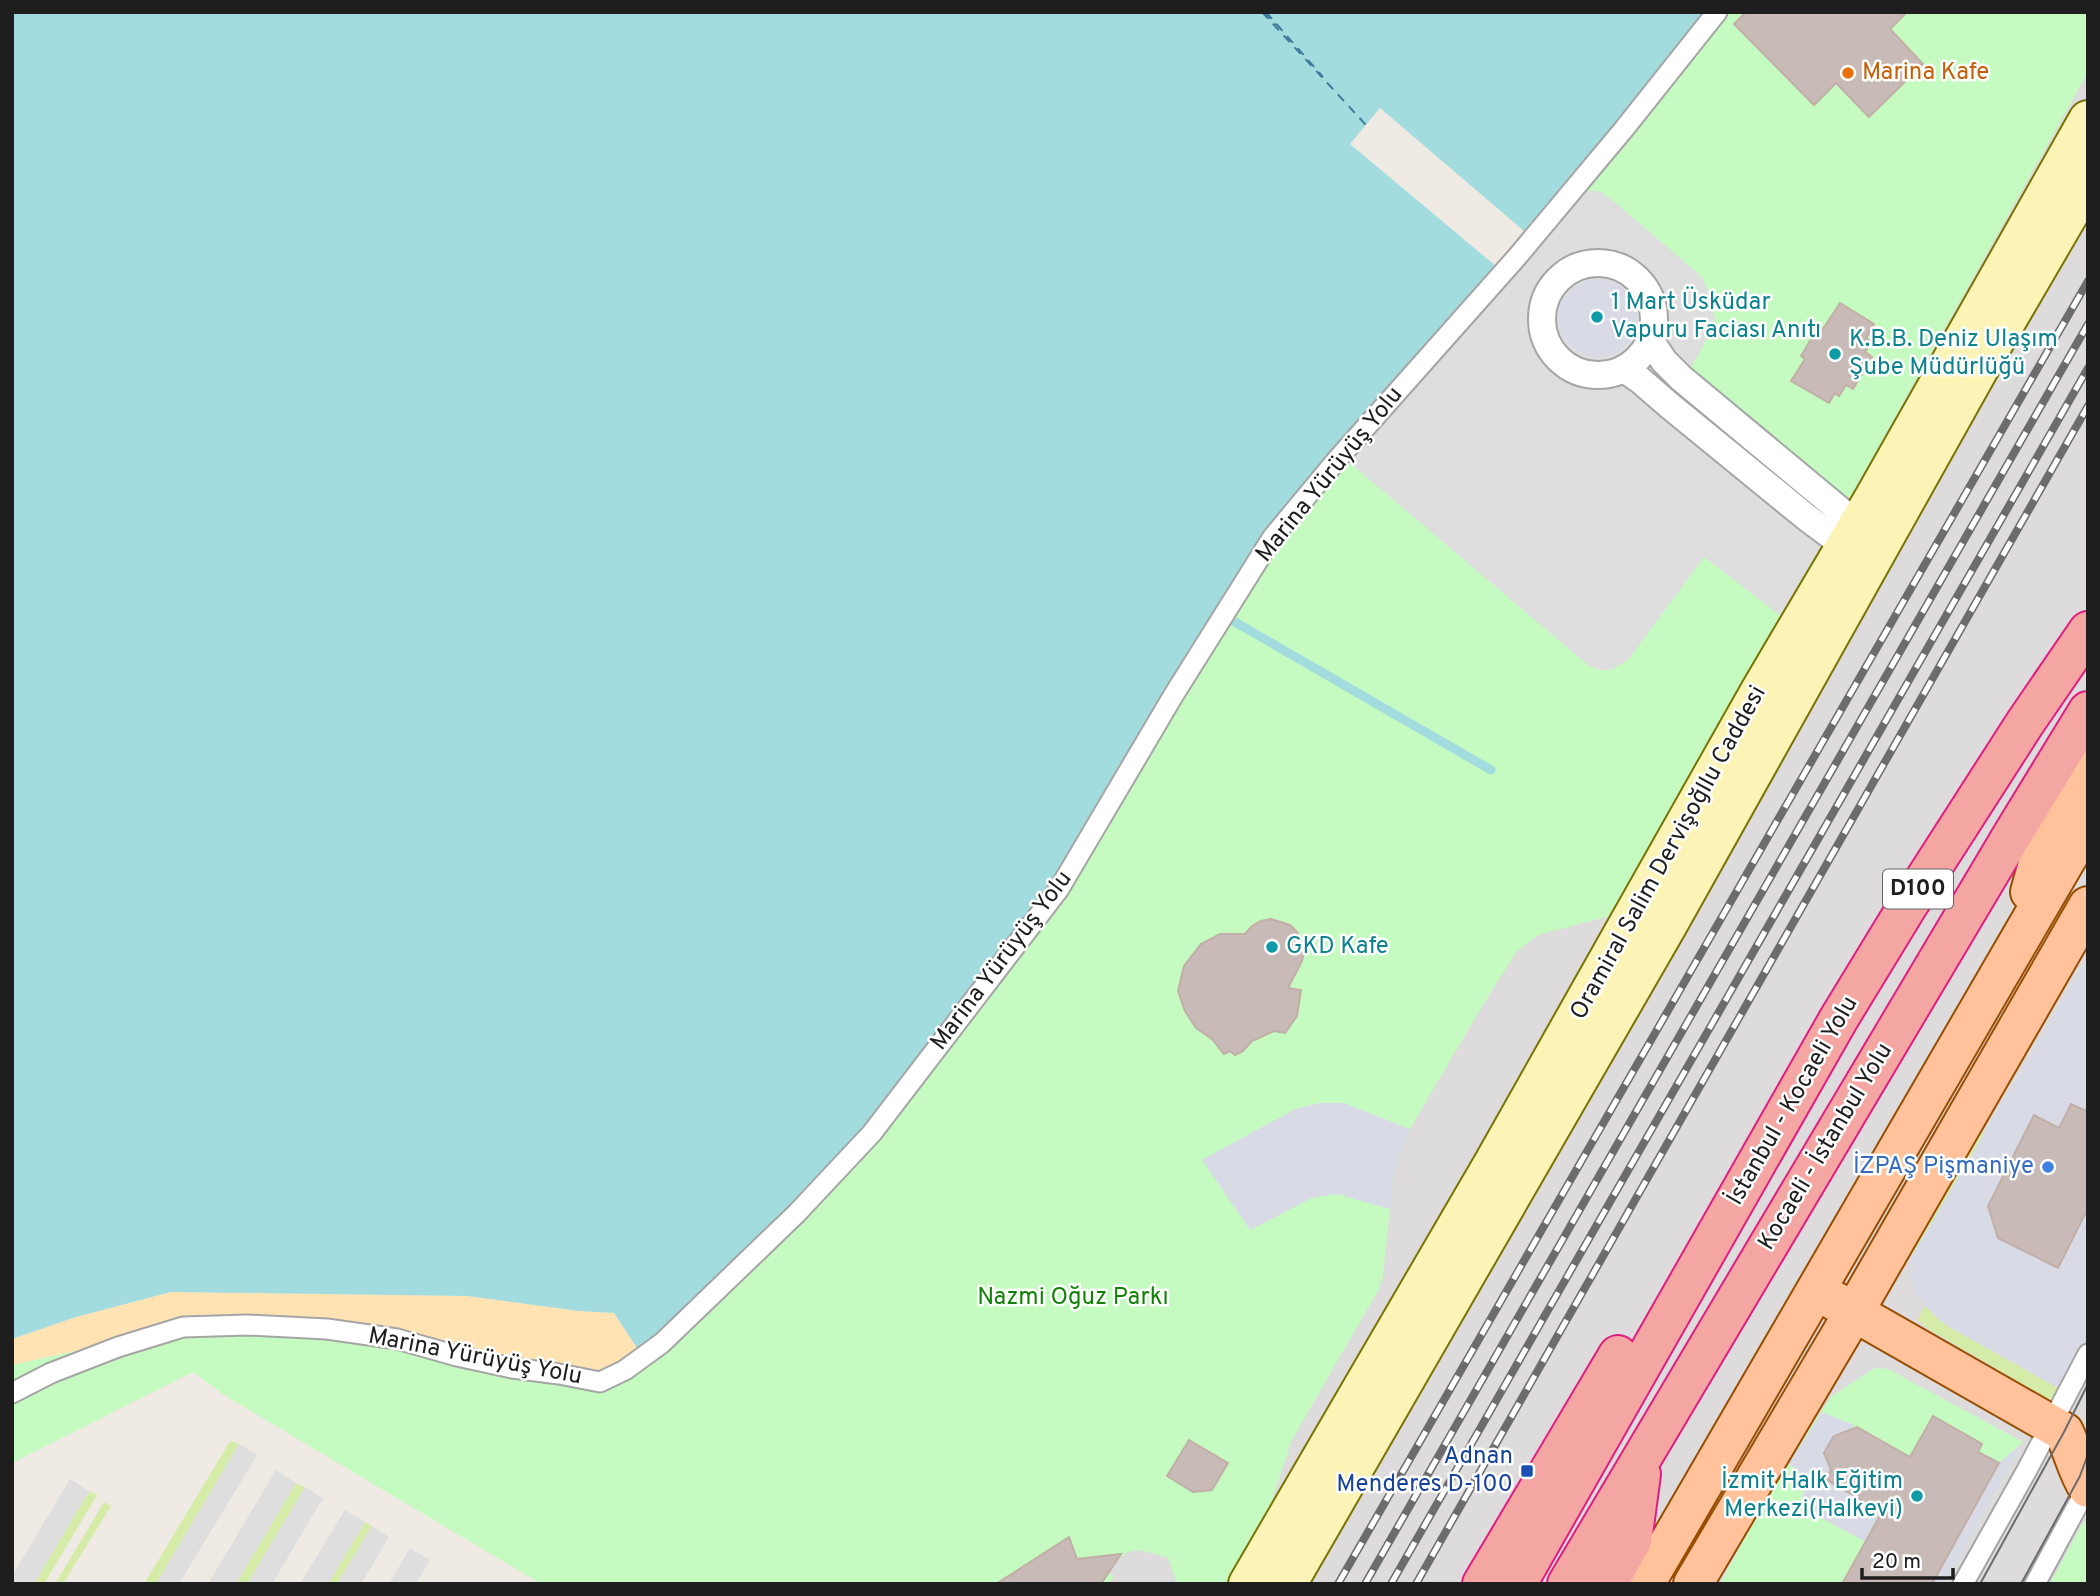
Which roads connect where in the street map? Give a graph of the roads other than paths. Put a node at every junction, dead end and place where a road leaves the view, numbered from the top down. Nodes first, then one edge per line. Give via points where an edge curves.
1 (1717, 12) edge
2 (2088, 120) edge
3 (2088, 181) edge
4 (1650, 340) junction
5 (1624, 369) junction
6 (1860, 541) junction
7 (2088, 602) edge
8 (2088, 631) edge
9 (2088, 711) edge
10 (2025, 723) junction
11 (2088, 769) edge
12 (2088, 822) edge
13 (2088, 906) edge
14 (2014, 947) junction
15 (1762, 1155) junction
16 (1817, 1290) junction
17 (1854, 1312) junction
18 (2088, 1354) edge
19 (12, 1393) edge
20 (2051, 1425) junction
21 (1643, 1456) junction
22 (2088, 1487) edge
23 (1248, 1584) edge
24 (1287, 1584) edge
25 (1482, 1584) edge
26 (1517, 1584) edge
27 (1567, 1584) edge
28 (1607, 1584) edge
29 (1645, 1584) edge
30 (1693, 1584) edge
31 (1964, 1584) edge
32 (2035, 1584) edge

1 - 19 street, Marina Yürüyüş Yolu via 1517,257 1272,538 1059,890 872,1133 789,1222 662,1343 600,1382 512,1368 397,1339 327,1329 183,1327 118,1347
2 - 6 main road, Oramiral Salim Dervişoğllu Caddesi
3 - 6 main road, Oramiral Salim Dervişoğllu Caddesi via 1990,349
4 - 5 street via 1644,352
4 - 5 street via 1653,306 1635,276 1604,262 1569,270 1556,281 1542,315 1550,348 1561,361 1591,375
4 - 6 street via 1664,361
5 - 6 street
6 - 23 main road, Oramiral Salim Dervişoğllu Caddesi via 1760,691 1494,1162
6 - 24 main road, Oramiral Salim Dervişoğllu Caddesi via 1667,926
7 - 10 highway
8 - 10 highway, İstanbul - Kocaeli Yolu / D100
9 - 21 highway, Kocaeli - İstanbul Yolu / D100
10 - 15 highway, İstanbul - Kocaeli Yolu / D100 via 1838,1020
11 - 14 main road via 2048,831
12 - 14 main road
13 - 17 main road
14 - 16 main road
15 - 25 highway via 1681,1249
15 - 26 highway, İstanbul - Kocaeli Yolu / D100
16 - 17 main road
16 - 29 main road
17 - 20 main road
17 - 30 main road
18 - 20 street
20 - 22 main road via 2064,1432
20 - 31 street
21 - 27 highway, Kocaeli - İstanbul Yolu / D100
21 - 28 highway via 1632,1541
22 - 32 street

